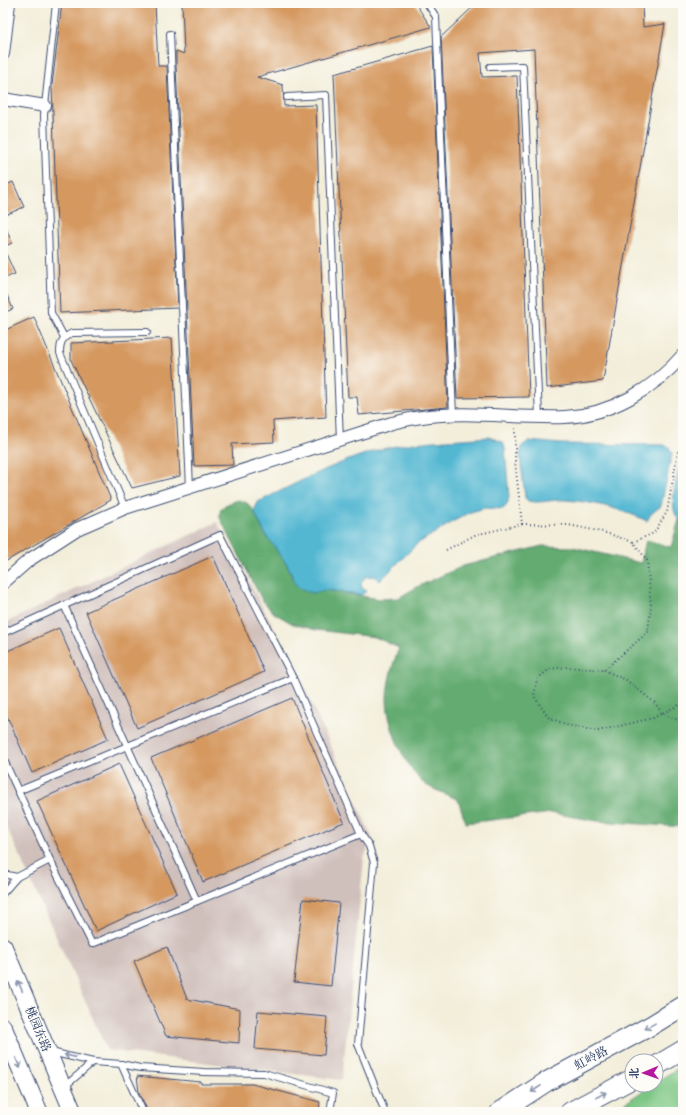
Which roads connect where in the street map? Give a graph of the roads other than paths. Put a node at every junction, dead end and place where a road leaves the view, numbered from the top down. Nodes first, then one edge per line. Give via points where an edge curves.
1 (9, 3) edge
2 (56, 3) edge
3 (427, 3) edge
4 (170, 34) dead end
5 (3, 54) edge
6 (490, 67) dead end
7 (287, 97) dead end
8 (3, 99) edge
9 (45, 106) junction
10 (147, 332) dead end
11 (64, 337) junction
12 (683, 356) edge
13 (453, 416) junction
14 (539, 416) junction
15 (340, 440) junction
16 (190, 488) junction
17 (125, 508) junction
18 (3, 583) edge
19 (64, 605) junction
20 (3, 633) edge
21 (293, 678) junction
22 (128, 746) junction
23 (3, 758) edge
24 (18, 791) junction
25 (361, 834) junction
26 (50, 860) junction
27 (3, 874) edge
28 (17, 877) junction
29 (3, 893) edge
30 (197, 901) junction
31 (3, 946) edge
32 (683, 1006) edge
33 (3, 1027) edge
34 (683, 1050) edge
35 (48, 1051) junction
36 (664, 1061) edge
37 (93, 1062) junction
38 (121, 1064) junction
39 (624, 1083) edge
40 (63, 1087) junction
41 (39, 1112) edge
42 (74, 1112) edge
43 (142, 1112) edge
44 (330, 1112) edge
45 (385, 1112) edge
46 (500, 1112) edge
47 (570, 1112) edge

1 - 5 street
2 - 9 lane
3 - 13 lane via 436,17
4 - 16 lane
6 - 14 lane via 522,66
7 - 15 lane via 326,95
8 - 9 street
9 - 11 lane via 51,313
10 - 11 lane via 72,334
11 - 17 lane via 60,343 60,353
12 - 14 street via 646,388 623,401 595,411 566,417
13 - 14 street
13 - 15 street via 423,417 392,423
15 - 16 street
16 - 17 street
17 - 18 street via 77,529 29,560
19 - 20 lane
19 - 21 lane via 220,535
19 - 22 lane
21 - 22 lane
21 - 25 lane
22 - 24 lane
22 - 30 lane
23 - 24 lane
24 - 26 lane
25 - 30 lane
25 - 45 lane via 369,846 374,863 358,1044
26 - 28 lane
26 - 30 lane via 92,944
27 - 28 lane
28 - 29 lane
35 -> 31 main road, 桃园东路
32 -> 46 main road, 虹岭路 via 546,1082
33 -> 41 main road
34 - 36 main road
37 -> 35 lane
35 - 40 main road, 桃园东路
37 - 38 lane
37 - 40 lane
38 - 43 lane
38 - 44 lane via 140,1068 264,1073 332,1093
47 -> 39 main road
40 - 42 main road, 桃园东路

